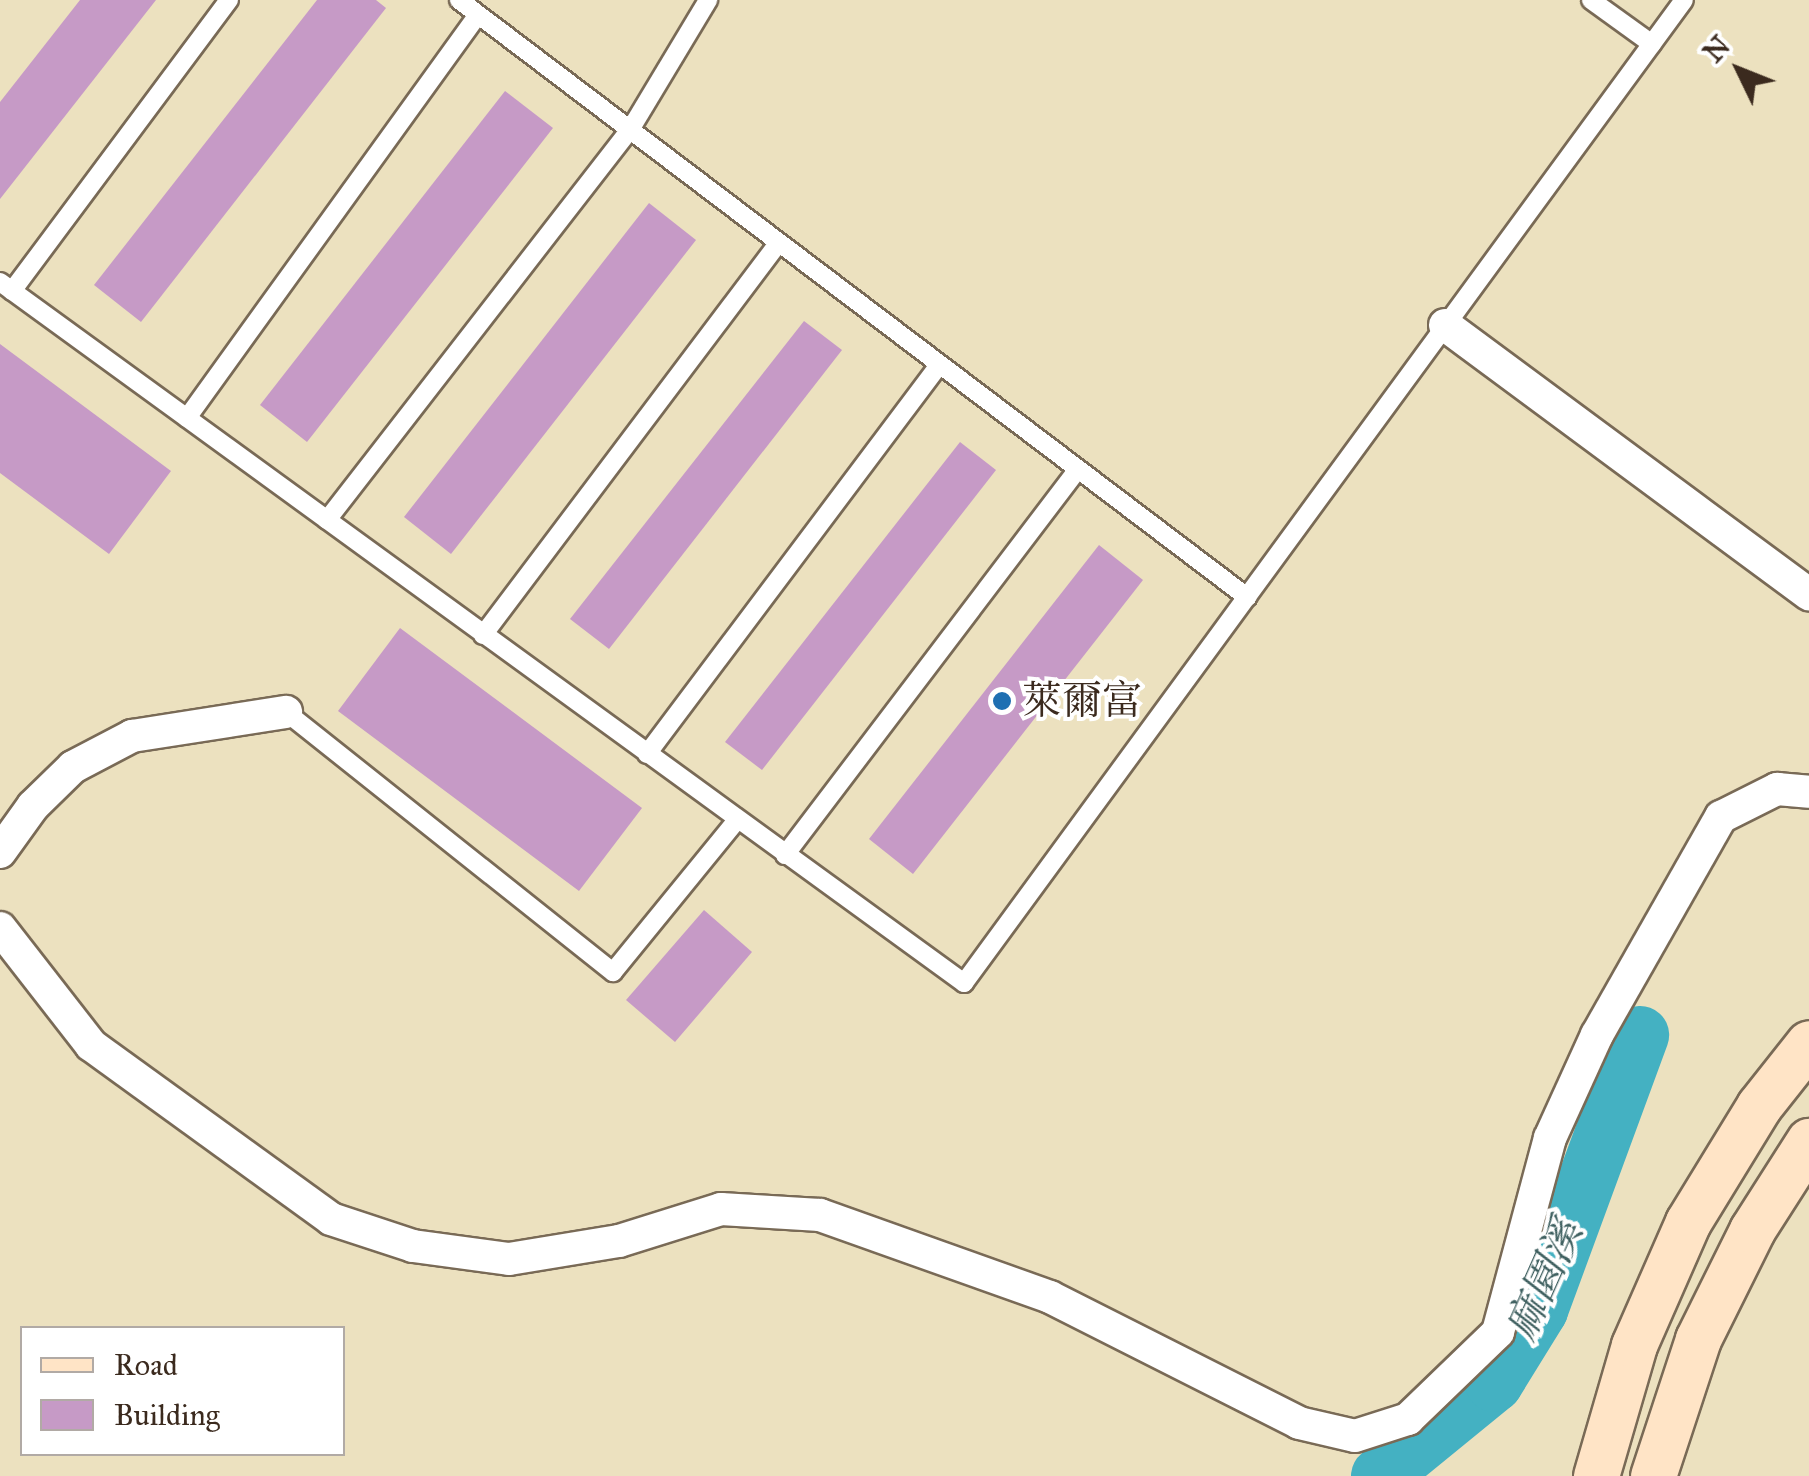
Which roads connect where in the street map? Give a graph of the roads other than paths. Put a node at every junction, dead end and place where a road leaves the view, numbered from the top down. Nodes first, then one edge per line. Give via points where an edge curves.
1 (229, 0) edge
2 (459, 0) edge
3 (708, 0) edge
4 (1591, 0) edge
5 (1684, 0) edge
6 (478, 15) junction
7 (1652, 44) junction
8 (630, 130) junction
9 (778, 244) junction
10 (6, 286) edge
11 (1445, 325) junction
12 (938, 366) junction
13 (187, 418) junction
14 (1076, 471) junction
15 (327, 520) junction
16 (1809, 594) edge
17 (1247, 597) junction
18 (484, 635) junction
19 (286, 712) joint
20 (647, 754) junction
21 (1809, 792) edge
22 (738, 820) junction
23 (0, 852) edge
24 (785, 855) junction
25 (0, 928) edge
26 (1809, 1043) edge
27 (1809, 1141) edge
28 (1596, 1476) edge
29 (1653, 1476) edge

1 - 10 lane
2 - 6 lane
3 - 8 lane
4 - 7 lane
5 - 7 lane
6 - 8 lane
6 - 13 lane
7 - 11 lane
8 - 9 lane
8 - 15 lane
9 - 12 lane
9 - 18 lane
10 - 13 lane
11 - 16 street
11 - 17 lane
12 - 14 lane
12 - 20 lane
13 - 15 lane
14 - 17 lane
14 - 24 lane
15 - 18 lane
17 - 24 lane via 964,983
18 - 20 lane
19 - 22 lane via 613,972
19 - 23 street via 132,736 73,767
20 - 22 lane
21 - 25 street via 1777,789 1722,817 1597,1035 1550,1138 1498,1332 1408,1419 1356,1436 1298,1423 1050,1296 820,1215 722,1209 620,1241 509,1259 413,1246 331,1219 91,1045
22 - 24 lane
26 - 28 street via 1722,1162 1666,1267 1634,1345
27 - 29 street via 1752,1230 1698,1338

